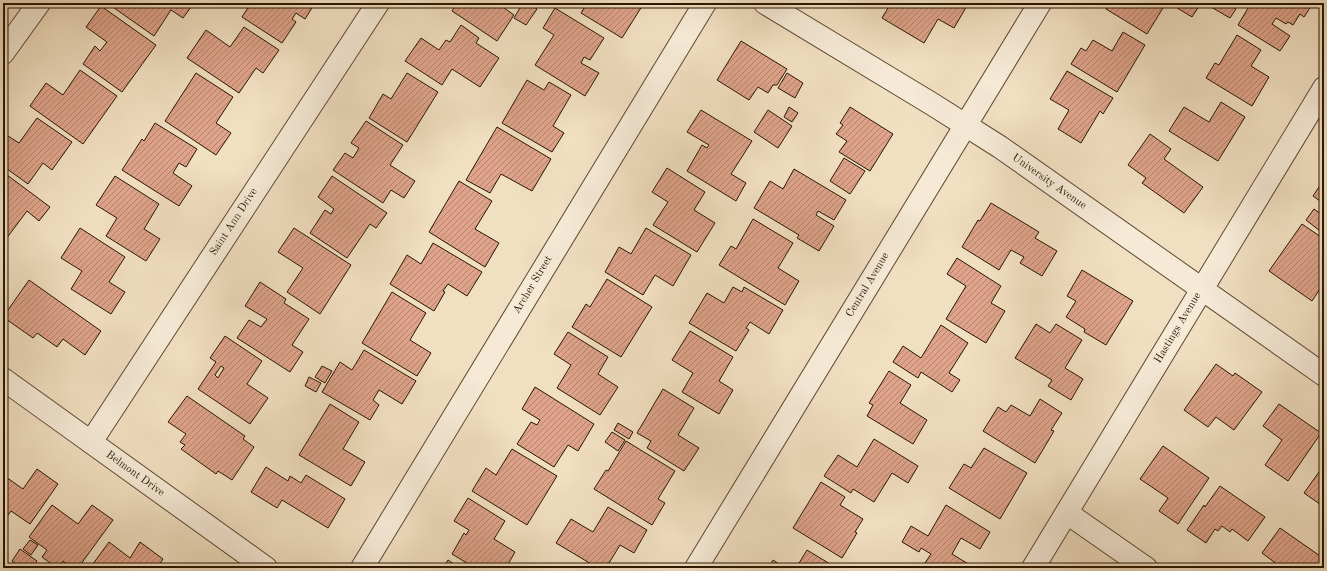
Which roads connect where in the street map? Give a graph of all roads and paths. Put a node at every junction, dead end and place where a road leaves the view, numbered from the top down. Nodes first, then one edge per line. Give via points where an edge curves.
1 (38, 3) edge
2 (378, 3) edge
3 (705, 3) edge
4 (765, 3) edge
5 (1040, 3) edge
6 (3, 53) edge
7 (1324, 88) edge
8 (966, 125) junction
9 (1201, 289) junction
10 (1324, 375) edge
11 (3, 380) edge
12 (91, 442) junction
13 (1067, 513) junction
14 (266, 568) edge
15 (362, 568) edge
16 (696, 568) edge
17 (1033, 568) edge
18 (1146, 568) edge

1 - 6 street
2 - 12 street, Saint Ann Drive
3 - 15 street, Archer Street
4 - 8 street, University Avenue
5 - 8 street, Central Avenue
7 - 9 street, Hastings Avenue
8 - 9 street, University Avenue
8 - 16 street, Central Avenue
9 - 10 street, University Avenue
9 - 13 street, Hastings Avenue
11 - 12 street, Belmont Drive
12 - 14 street, Belmont Drive
13 - 17 street, Hastings Avenue
13 - 18 street

